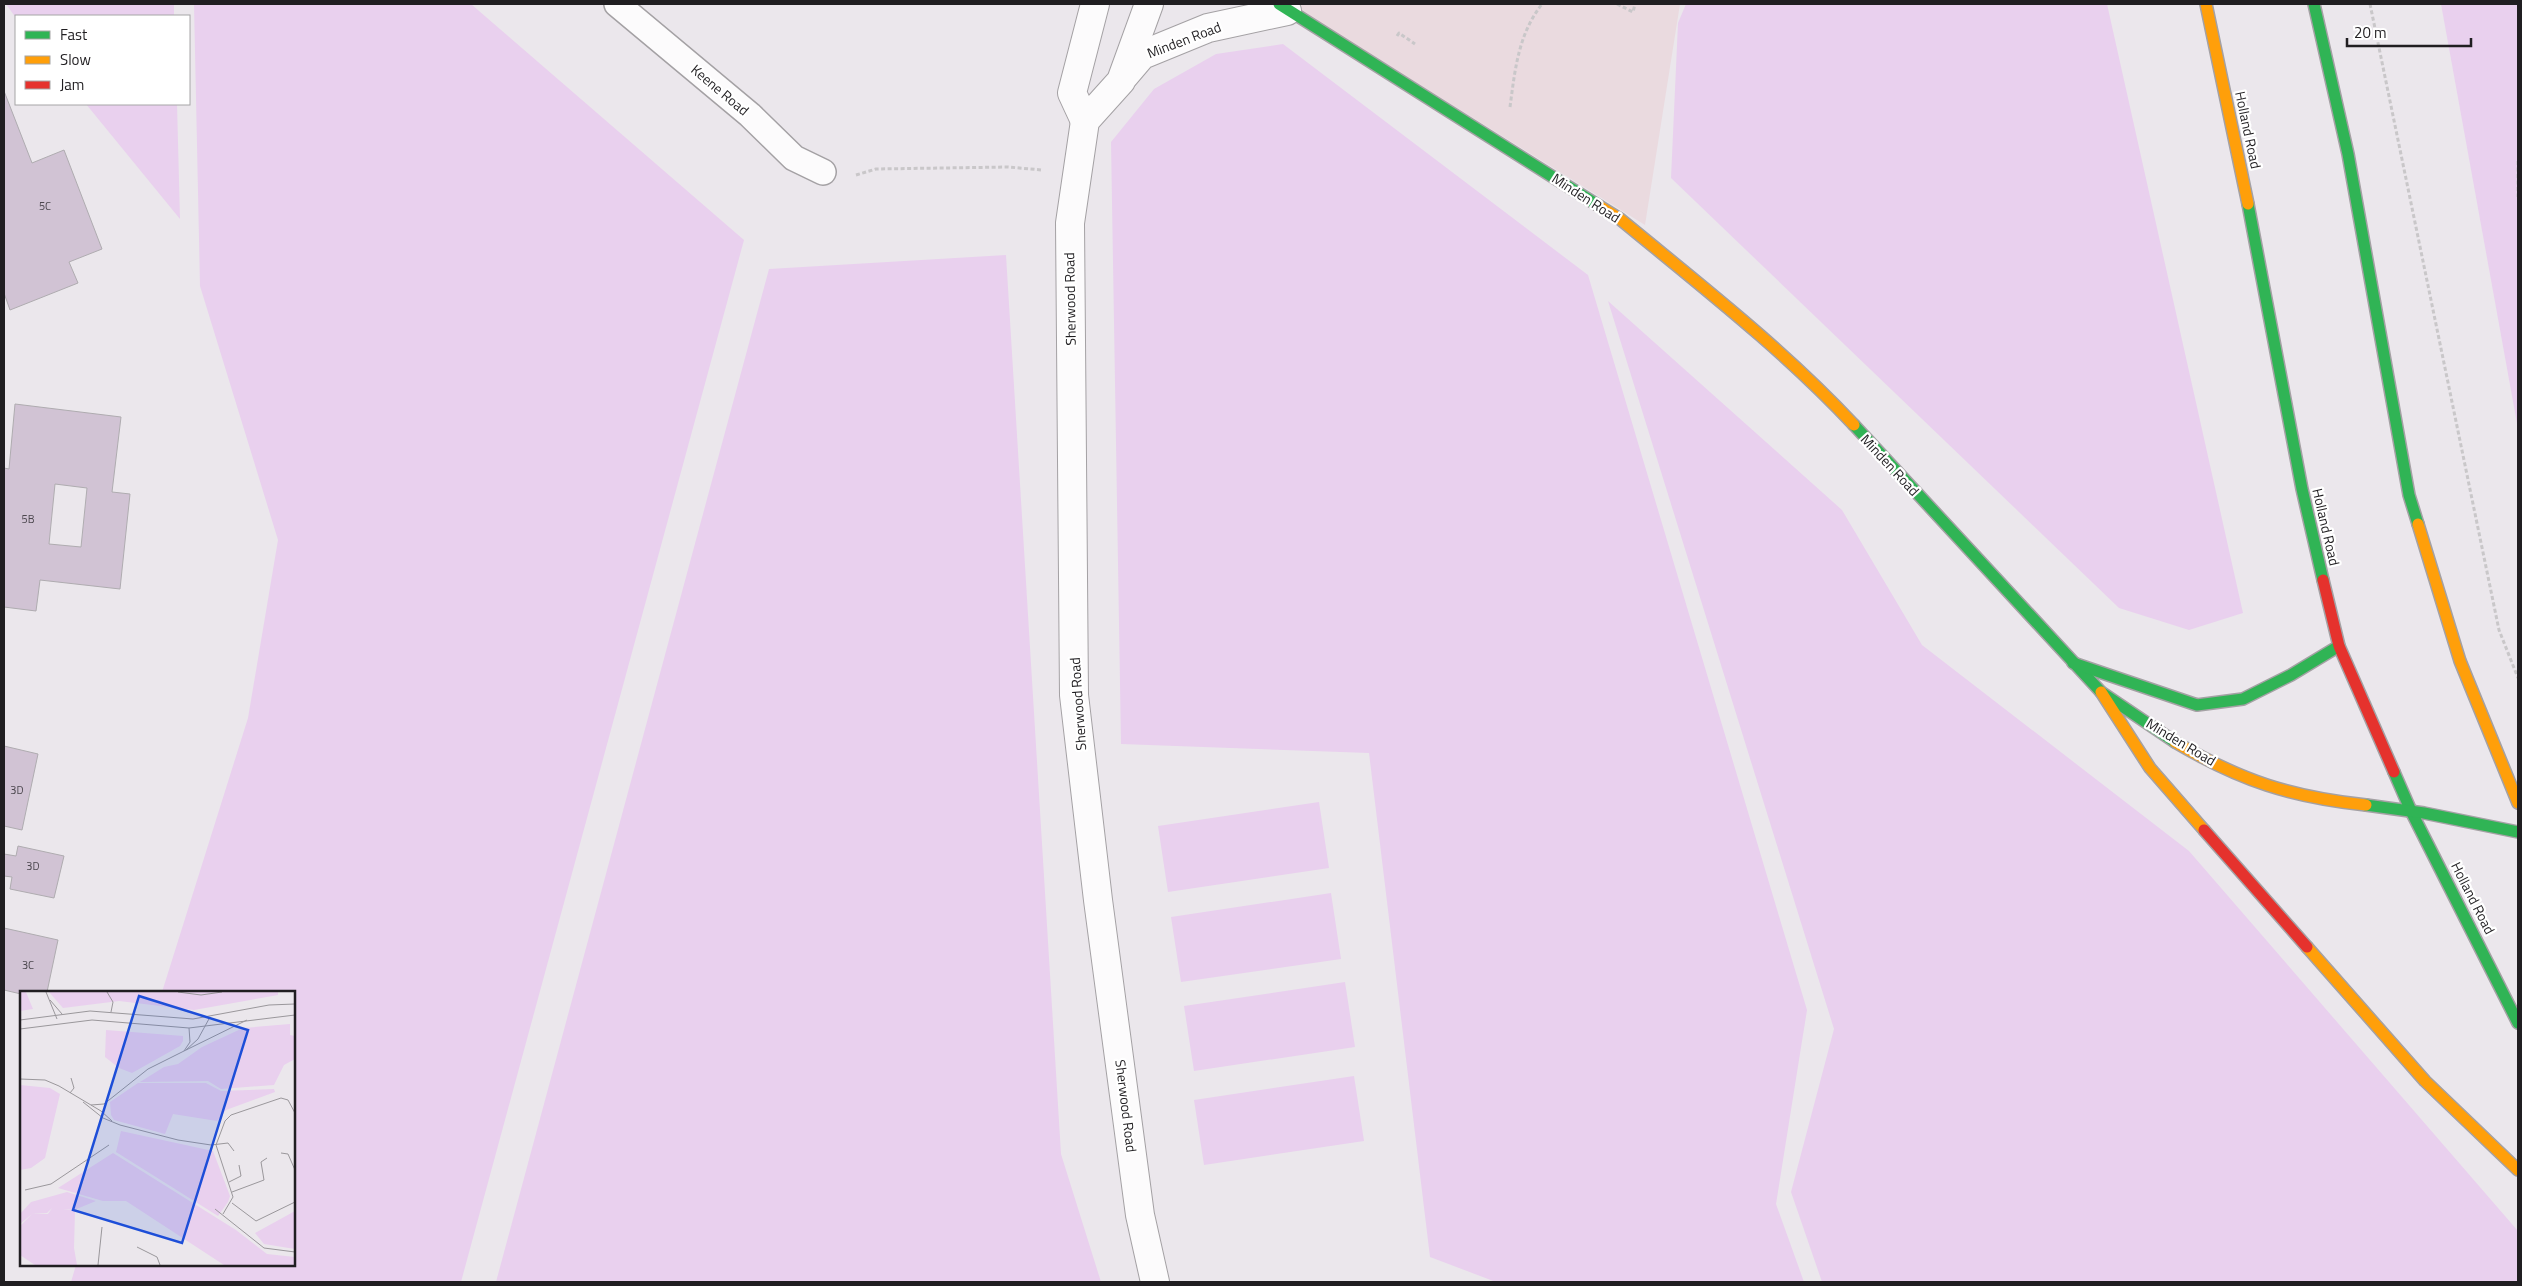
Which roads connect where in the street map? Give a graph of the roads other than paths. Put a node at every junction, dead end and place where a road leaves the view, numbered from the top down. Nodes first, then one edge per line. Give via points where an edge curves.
1 (618, 4) edge
2 (1095, 4) edge
3 (1148, 4) edge
4 (2206, 4) edge
5 (2314, 4) edge
6 (1277, 6) edge
7 (1121, 81) junction
8 (1085, 121) junction
9 (824, 172) dead end
10 (2339, 646) junction
11 (2073, 663) junction
12 (2101, 692) junction
13 (2518, 803) edge
14 (2411, 811) junction
15 (2518, 832) edge
16 (2518, 1023) edge
17 (2518, 1170) edge
18 (1155, 1282) edge

1 - 9 lane, Keene Road via 750,115 794,158
2 - 8 street via 1072,93
3 - 7 street
4 - 10 main road, Holland Road via 2266,288 2302,490
5 - 13 main road via 2348,154 2409,495 2460,661
6 - 7 street, Minden Road via 1208,28 1142,55
6 - 11 main road, Minden Road via 1620,219 1772,345 1825,394
7 - 8 street
8 - 18 street, Sherwood Road via 1070,222 1074,695 1140,1215
10 - 11 main road via 2292,675 2243,699 2197,705
10 - 14 main road, Holland Road
11 - 12 main road, Minden Road
12 - 14 main road, Minden Road via 2184,746 2251,782 2306,797
12 - 17 main road via 2150,768 2425,1081
14 - 15 main road, Minden Road
14 - 16 main road, Holland Road

